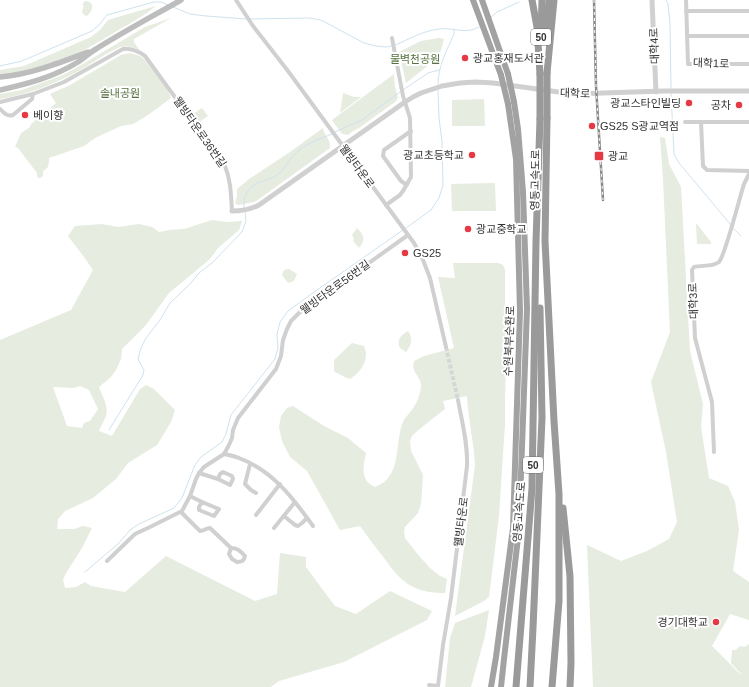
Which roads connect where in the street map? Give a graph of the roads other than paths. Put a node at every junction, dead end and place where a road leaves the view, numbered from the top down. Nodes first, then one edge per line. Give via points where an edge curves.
1 (236, 0) edge
2 (473, 0) edge
3 (532, 0) edge
4 (542, 0) edge
5 (549, 0) edge
6 (554, 0) edge
7 (652, 0) edge
8 (686, 0) edge
9 (179, 1) edge
10 (482, 2) edge
11 (686, 11) junction
12 (749, 11) edge
13 (687, 36) junction
14 (749, 36) edge
15 (392, 38) dead end
16 (96, 49) junction
17 (749, 64) edge
18 (544, 73) junction
19 (0, 77) edge
20 (0, 90) edge
21 (749, 91) edge
22 (656, 92) junction
23 (33, 94) junction
24 (0, 102) edge
25 (405, 102) junction
26 (511, 103) junction
27 (0, 109) edge
28 (543, 119) junction
29 (685, 122) dead end
30 (701, 122) junction
31 (749, 122) edge
32 (411, 131) junction
33 (343, 146) junction
34 (749, 171) edge
35 (749, 174) edge
36 (407, 185) junction
37 (386, 205) junction
38 (232, 211) joint
39 (407, 233) junction
40 (536, 242) junction
41 (446, 347) tunnel mouth
42 (458, 400) tunnel mouth
43 (714, 452) dead end
44 (224, 454) junction
45 (556, 457) junction
46 (250, 464) junction
47 (199, 473) junction
48 (218, 479) dead end
49 (280, 484) junction
50 (256, 493) dead end
51 (190, 496) junction
52 (202, 502) junction
53 (296, 502) junction
54 (181, 512) junction
55 (256, 515) dead end
56 (284, 516) junction
57 (307, 518) junction
58 (313, 526) dead end
59 (274, 528) dead end
60 (231, 548) dead end
61 (107, 561) dead end
62 (429, 685) dead end
63 (491, 687) edge
64 (501, 687) edge
65 (516, 687) edge
66 (530, 687) edge
67 (552, 687) edge
68 (570, 687) edge

1 - 33 street, 웰빙타운로
2 - 26 highway, 수원북부순환로, bridge
3 - 18 highway
4 - 18 highway, 영동고속도로 / 50 via 540,38
5 - 18 highway, 영동고속도로 / 50
6 - 18 highway
7 - 22 street, 대학4로
8 - 11 street, 대학1로
9 - 16 main road
10 - 26 highway, 수원북부순환로, bridge via 508,74
11 - 12 street
11 - 13 street, 대학1로
13 - 14 street
13 - 17 street, 대학1로 via 688,64
15 - 25 street
16 - 19 main road via 26,73
16 - 20 main road via 47,77
18 - 28 highway, 영동고속도로 / 50, bridge
21 - 22 street, 대학로
22 - 25 street, 대학로 via 573,94 490,82 465,82 442,86
23 - 24 street, 웰빙타운로36번길
23 - 27 street, 웰빙타운로36번길 via 32,98 13,115 6,115
23 - 38 street, 웰빙타운로36번길 via 65,81 123,49 135,50 145,56 225,166
25 - 32 street
25 - 33 street, 대학로
26 - 63 highway, 수원북부순환로 via 516,159 520,311 513,528
26 - 64 highway, 수원북부순환로 via 518,130 522,176 527,309 519,528
28 - 40 highway, 영동고속도로 / 50
28 - 45 highway, 영동고속도로 / 50 via 545,241
29 - 30 street
30 - 31 street
30 - 34 street via 703,166 706,170
32 - 36 street via 410,177
32 - 36 street via 382,154 401,181
33 - 37 street, 웰빙타운로
33 - 38 street, 웰빙타운로36번길 via 267,201 250,209
35 - 43 street, 대학3로 via 720,261 694,267 692,270 695,338 712,402
36 - 37 street via 400,195
37 - 39 street, 웰빙타운로
39 - 41 street, 웰빙타운로 via 429,274
39 - 44 street, 웰빙타운로56번길 via 291,321 276,369 238,418
40 - 65 highway, 영동고속도로 / 50 via 532,488
40 - 66 highway, 영동고속도로 / 50 via 542,418
42 - 62 street, 웰빙타운로 via 468,459 438,686
44 - 46 street
44 - 47 street
45 - 67 highway, 영동고속도로 / 50 via 559,494 559,602
45 - 68 highway, 영동고속도로 / 50 via 570,576
46 - 49 street
46 - 50 street via 245,484
47 - 48 street
47 - 51 street
49 - 53 street
49 - 55 street
51 - 52 street
51 - 54 street
52 - 52 street via 219,509 214,516 199,510
53 - 56 street
53 - 57 street
54 - 60 street via 200,531 210,528
54 - 61 street via 135,534
56 - 57 street via 298,526
56 - 59 street
57 - 58 street

